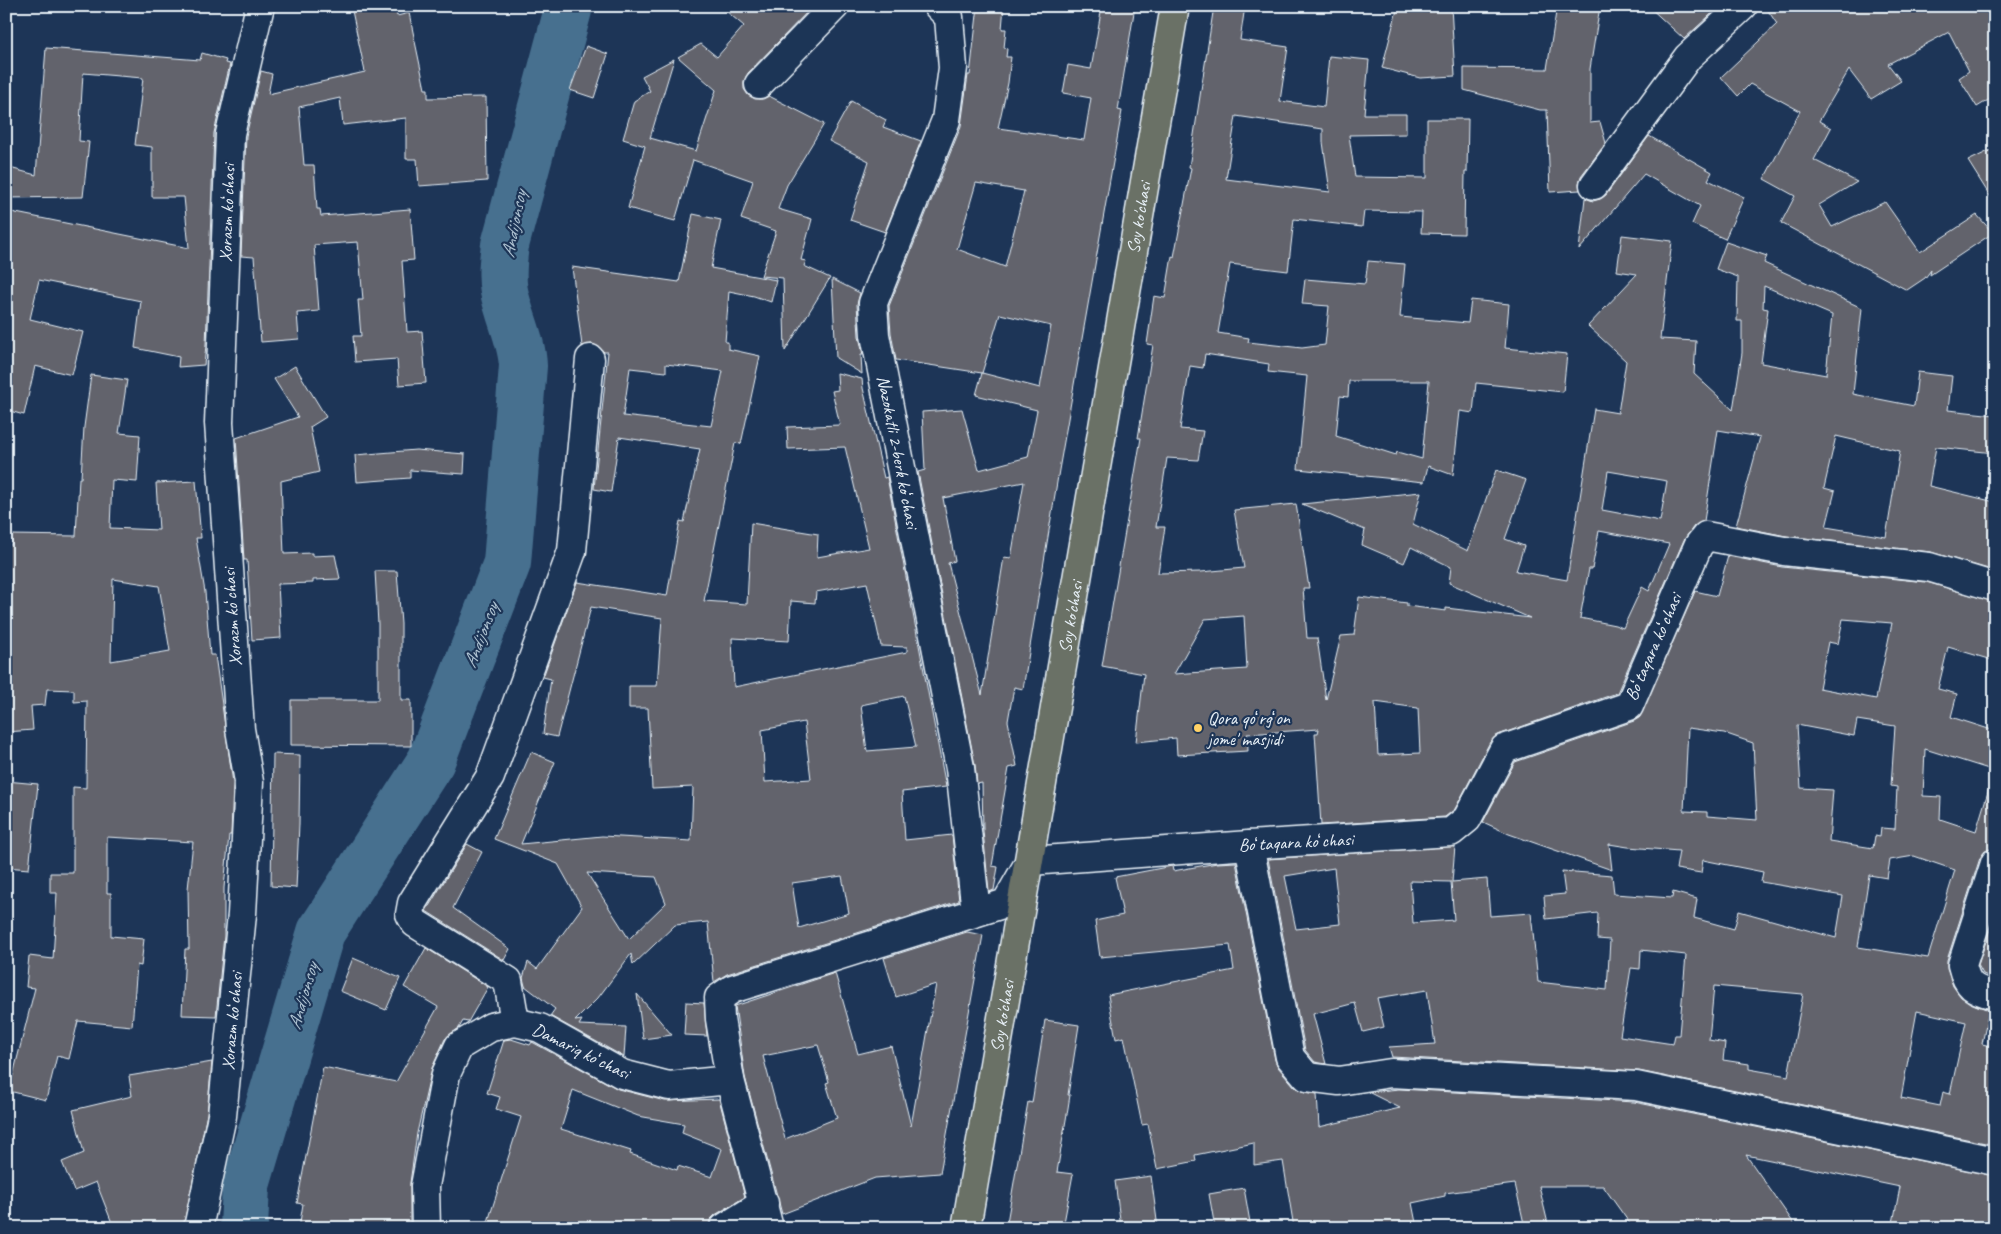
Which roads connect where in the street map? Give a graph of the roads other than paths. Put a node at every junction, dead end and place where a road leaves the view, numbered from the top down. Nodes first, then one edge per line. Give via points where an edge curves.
1 (260, 6) edge
2 (835, 6) edge
3 (938, 6) edge
4 (1175, 6) edge
5 (1743, 6) edge
6 (759, 84) dead end
7 (1594, 185) dead end
8 (590, 359) dead end
9 (1995, 587) edge
10 (1249, 845) junction
11 (1030, 862) junction
12 (1995, 863) edge
13 (976, 912) junction
14 (1995, 995) edge
15 (515, 1022) junction
16 (730, 1080) junction
17 (1995, 1161) edge
18 (767, 1215) edge
19 (198, 1228) edge
20 (426, 1228) edge
21 (724, 1228) edge
22 (966, 1228) edge

1 - 19 street, Xorazm koʻchasi via 230,134 219,424 240,729 249,782 242,914 222,1116
2 - 6 street
3 - 13 street, Nazokatli 2-berk koʻchasi via 949,17 953,68 946,120 873,303 875,335 960,768
4 - 11 main road, Soy ko'chasi
5 - 7 street via 1688,56
8 - 15 street via 572,551 490,777 412,903 410,914 415,923 508,981
9 - 10 street, Boʻtaqara koʻchasi via 1929,567 1784,551 1706,536 1698,546 1629,706 1504,749 1467,819 1450,832
10 - 11 street, Boʻtaqara koʻchasi
10 - 17 street via 1290,1057 1307,1077 1339,1081 1391,1073 1636,1086
11 - 13 street via 1006,903
11 - 22 main road, Soy ko'chasi
12 - 14 street via 1962,965 1966,980 1978,991
13 - 16 street via 732,989 719,998
15 - 16 street, Damariq koʻchasi via 540,1028 622,1074 669,1086
15 - 20 street, Damariq koʻchasi via 491,1027 459,1046 446,1074 425,1186
16 - 18 street
18 - 21 street

